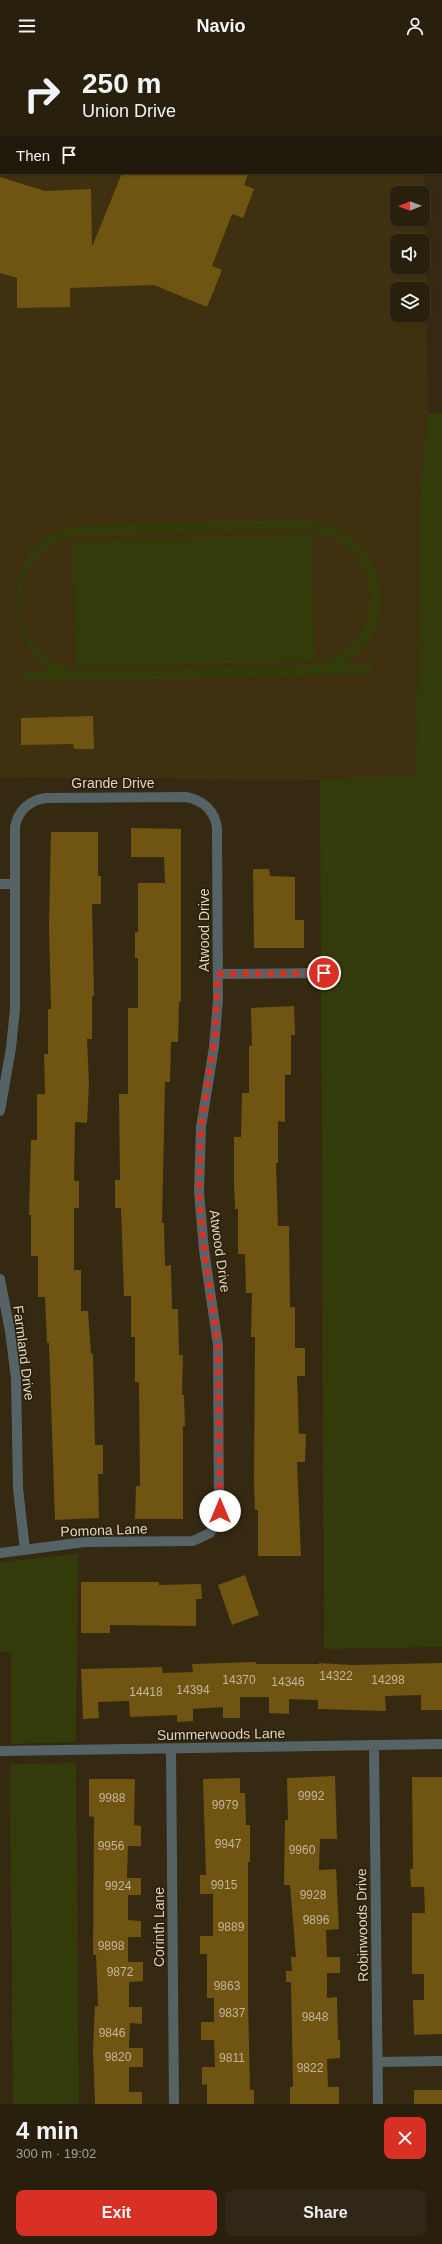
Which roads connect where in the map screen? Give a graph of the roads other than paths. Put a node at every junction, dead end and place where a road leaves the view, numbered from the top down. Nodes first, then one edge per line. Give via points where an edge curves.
1 (205, 804) joint
2 (0, 884) edge
3 (15, 884) junction
4 (324, 973) dead end
5 (218, 974) junction
6 (0, 1111) edge
7 (0, 1279) edge
8 (208, 1534) joint
9 (25, 1550) junction
10 (0, 1553) edge
11 (442, 1744) edge
12 (374, 1746) junction
13 (171, 1749) junction
14 (0, 1751) edge
15 (442, 2061) edge
16 (378, 2062) junction
17 (174, 2104) edge
18 (378, 2104) edge

1 - 3 street, Grande Drive via 186,797 46,798 32,802 24,808 15,827
1 - 5 street, Atwood Drive via 214,815 217,828
2 - 3 street
3 - 6 street via 15,1008
4 - 5 street
5 - 8 street, Atwood Drive via 216,1023 203,1111 199,1160 202,1234 219,1368 220,1511 218,1521
7 - 9 street, Farmland Drive via 16,1378 18,1488
8 - 9 street, Pomona Lane via 189,1542 85,1542
9 - 10 street, Pomona Lane
11 - 12 street, Summerwoods Lane
12 - 13 street, Summerwoods Lane
12 - 16 street, Robinwoods Drive
13 - 14 street, Summerwoods Lane
13 - 17 street, Corinth Lane
15 - 16 street
16 - 18 street, Robinwoods Drive

